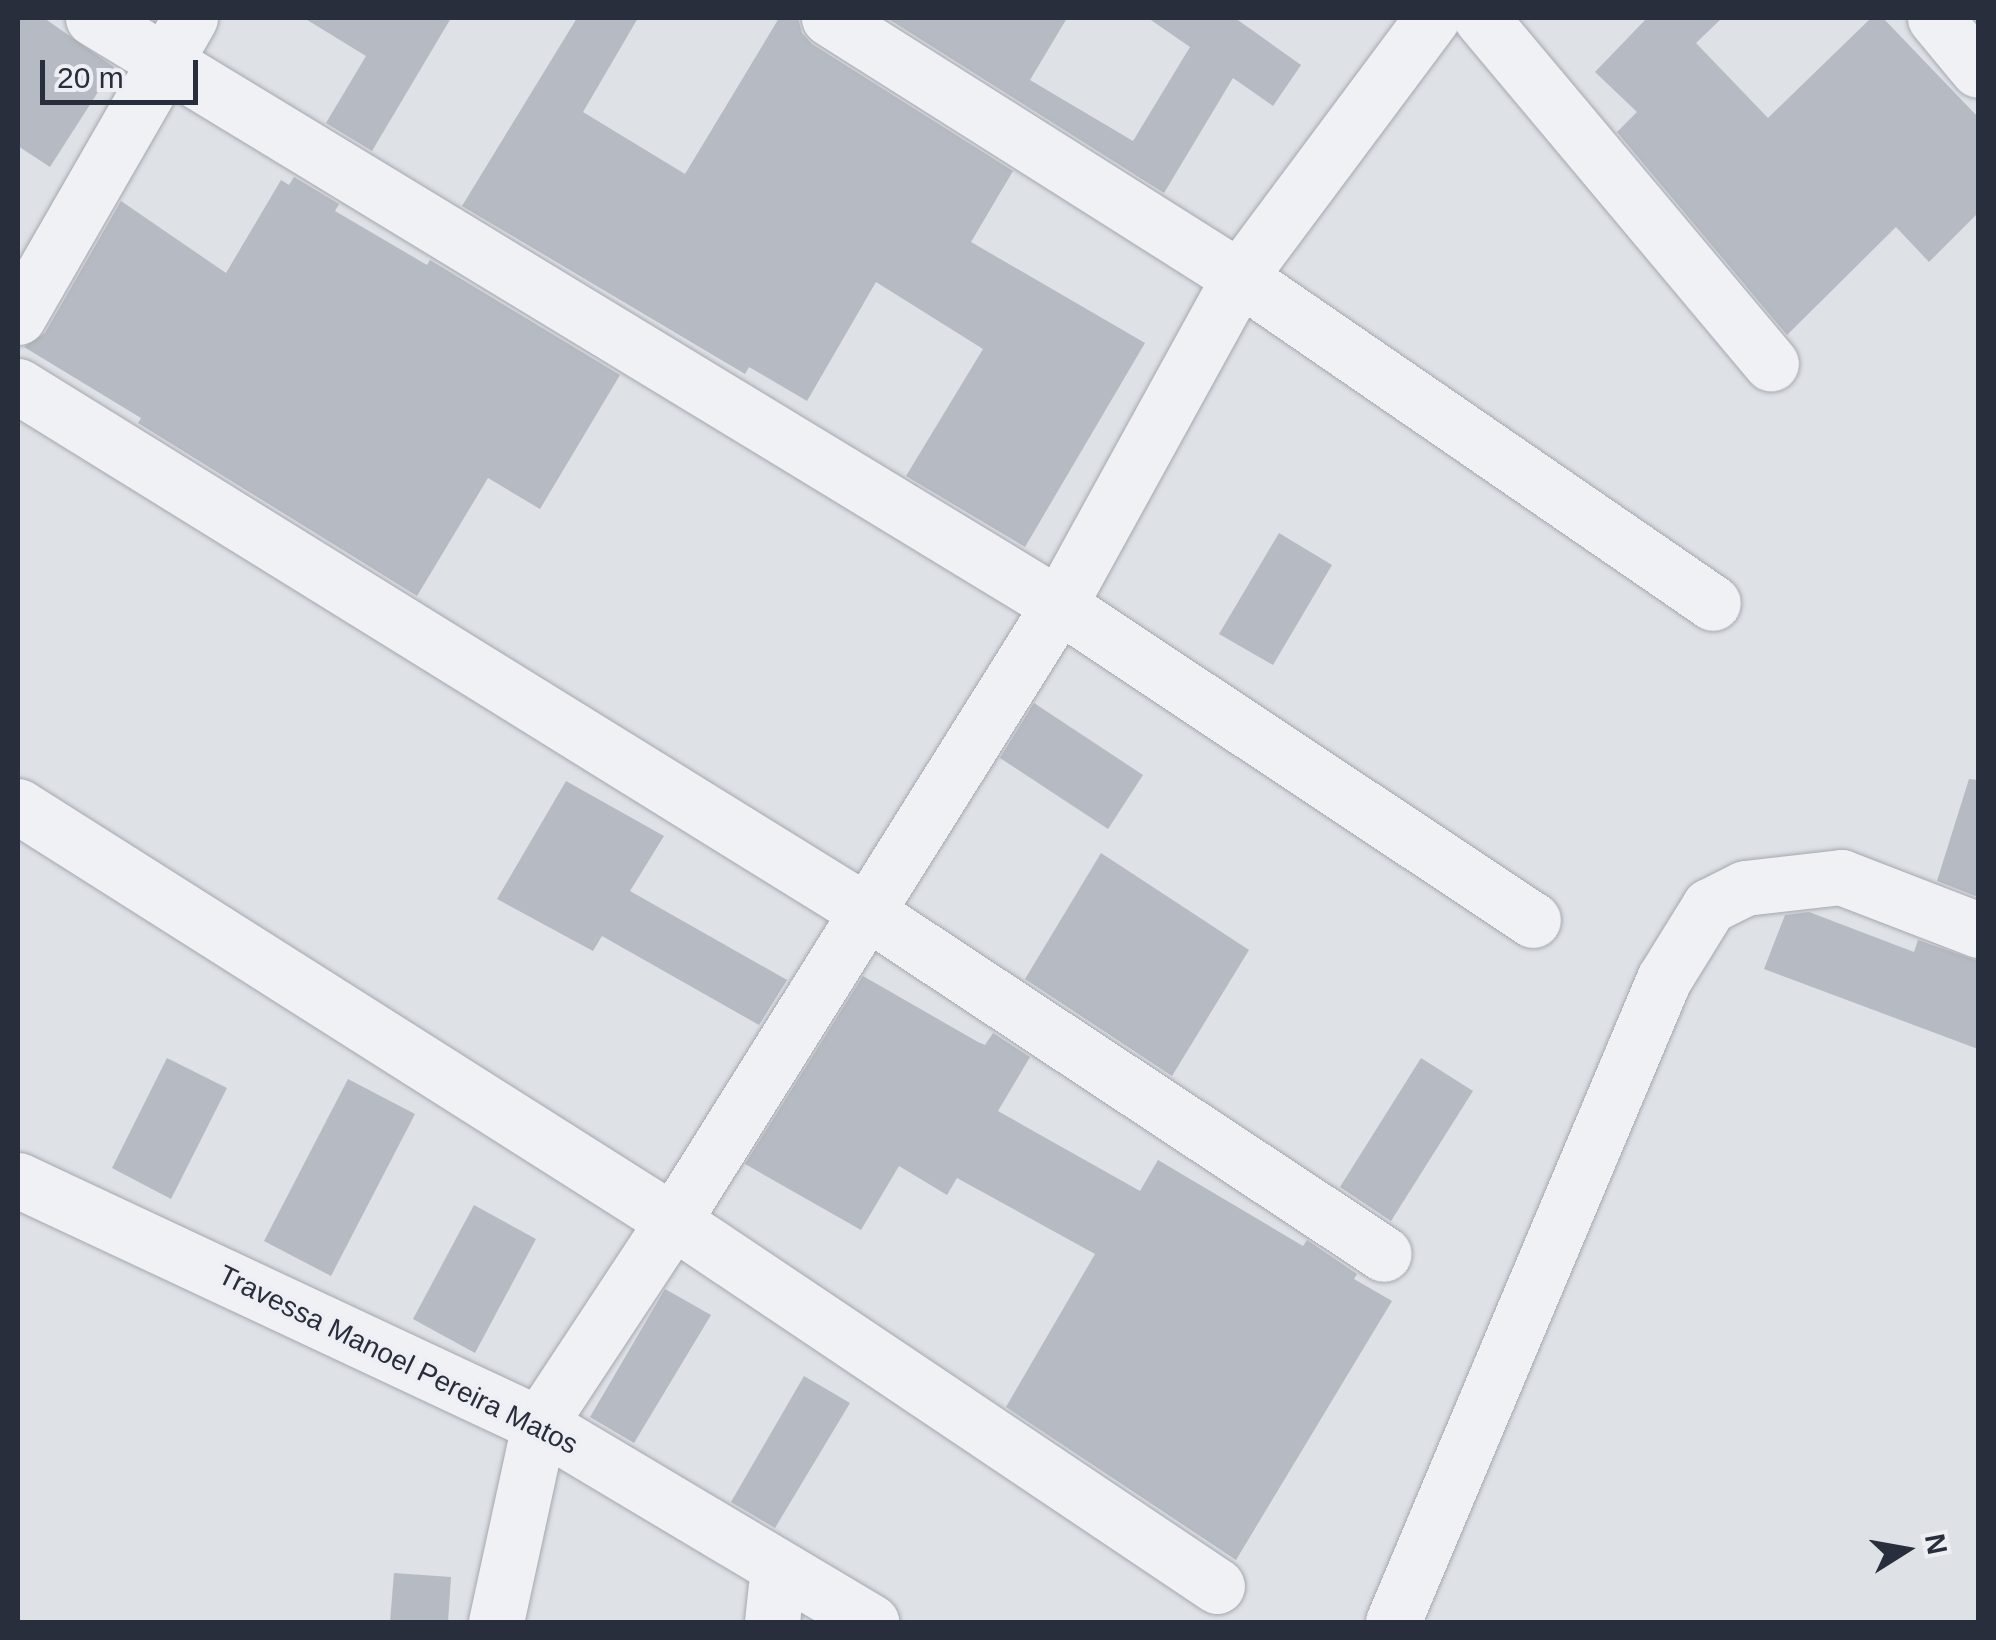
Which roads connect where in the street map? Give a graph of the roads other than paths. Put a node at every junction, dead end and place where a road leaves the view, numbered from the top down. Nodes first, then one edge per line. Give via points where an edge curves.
1 (93, 18) edge
2 (829, 18) edge
3 (1432, 18) edge
4 (1481, 18) edge
5 (1935, 18) edge
6 (177, 39) edge
7 (1978, 70) edge
8 (1239, 278) junction
9 (18, 317) edge
10 (1771, 364) dead end
11 (18, 386) edge
12 (1713, 603) dead end
13 (1059, 605) junction
14 (18, 806) edge
15 (864, 910) junction
16 (1533, 920) dead end
17 (1978, 930) edge
18 (18, 1180) edge
19 (674, 1220) junction
20 (1384, 1254) dead end
21 (539, 1424) junction
22 (778, 1567) junction
23 (1218, 1586) dead end
24 (496, 1622) edge
25 (772, 1622) edge
26 (871, 1622) edge
27 (1393, 1622) edge

1 - 6 street
2 - 8 street
3 - 8 street
4 - 10 street
5 - 7 street
6 - 9 street
6 - 13 street
8 - 12 street
8 - 13 street
11 - 15 street
13 - 15 street
13 - 16 street
14 - 19 street
15 - 19 street
15 - 20 street
17 - 27 street via 1841,878 1745,888 1709,906 1664,979
18 - 21 street, Travessa Manoel Pereira Matos
19 - 21 street
19 - 23 street
21 - 22 street, Travessa Manoel Pereira Matos
21 - 24 street
22 - 25 street
22 - 26 street, Travessa Manoel Pereira Matos

